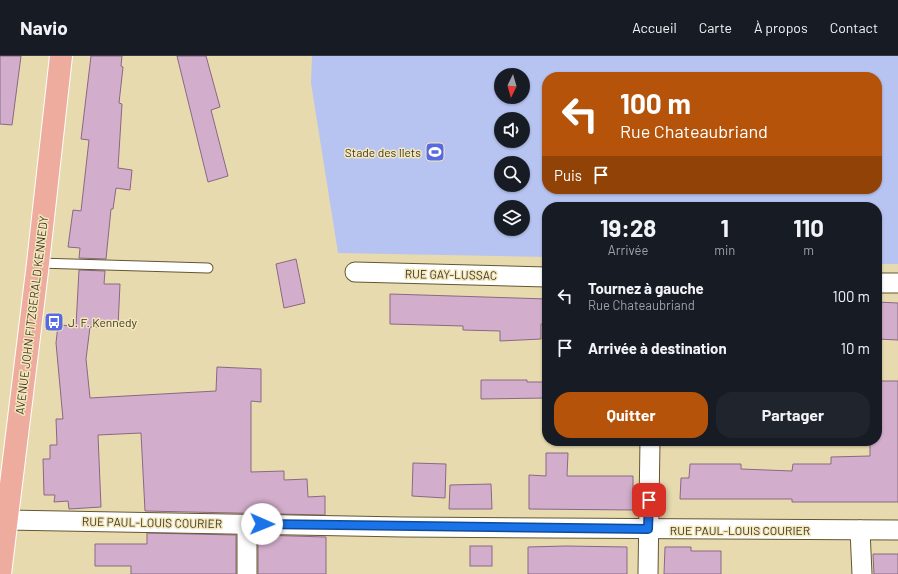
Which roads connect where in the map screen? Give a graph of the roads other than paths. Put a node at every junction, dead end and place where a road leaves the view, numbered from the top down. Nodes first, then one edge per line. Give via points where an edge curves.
1 (60, 56) edge
2 (38, 263) junction
3 (208, 268) dead end
4 (355, 272) dead end
5 (542, 277) edge
6 (882, 283) edge
7 (898, 283) edge
8 (650, 446) edge
9 (247, 524) junction
10 (648, 529) junction
11 (860, 530) junction
12 (898, 530) edge
13 (4, 533) edge
14 (0, 574) edge
15 (247, 574) edge
16 (648, 574) edge
17 (862, 574) edge

1 - 2 main road, AVENUE JOHN FITZGERALD KENNEDY
2 - 3 lane
2 - 13 main road, AVENUE JOHN FITZGERALD KENNEDY
4 - 5 street, RUE GAY-LUSSAC
6 - 7 street
8 - 10 street
9 - 10 street, RUE PAUL-LOUIS COURIER
9 - 13 street, RUE PAUL-LOUIS COURIER
9 - 15 street
10 - 11 street, RUE PAUL-LOUIS COURIER
10 - 16 street
11 - 12 street, RUE PAUL-LOUIS COURIER
11 - 17 street
13 - 14 main road, AVENUE JOHN FITZGERALD KENNEDY

